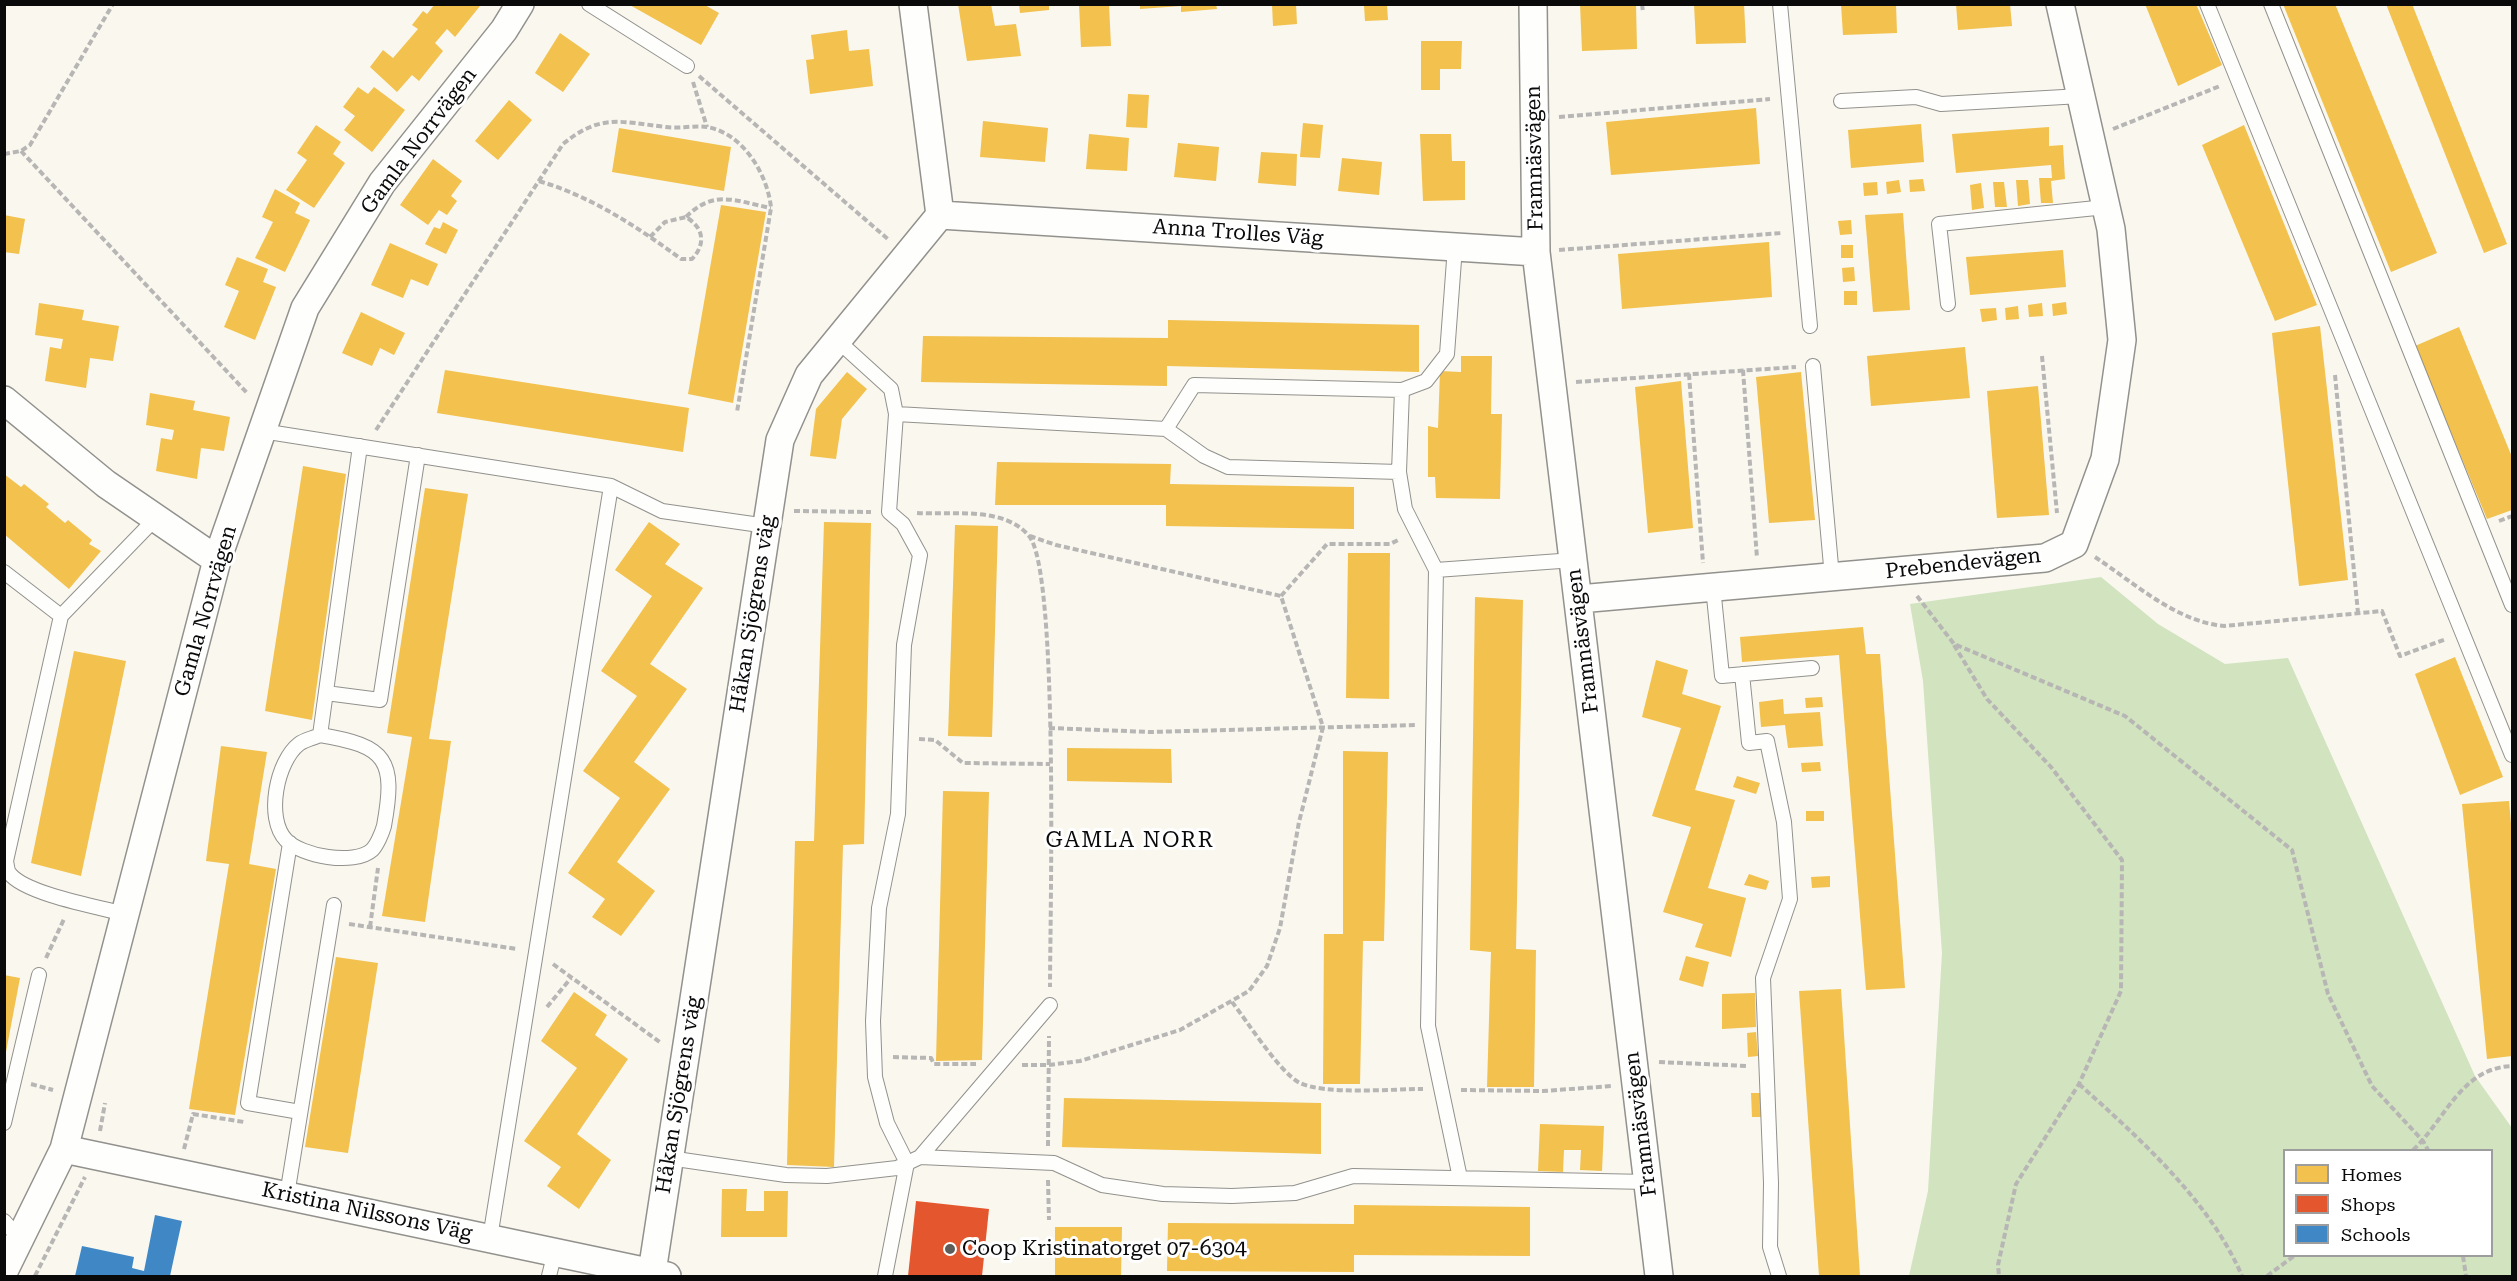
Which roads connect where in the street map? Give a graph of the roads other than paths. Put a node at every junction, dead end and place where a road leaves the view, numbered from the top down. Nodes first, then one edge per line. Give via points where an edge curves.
1 (520, 4) edge
2 (589, 4) edge
3 (913, 4) edge
4 (1533, 4) edge
5 (1779, 4) edge
6 (2060, 4) edge
7 (2207, 4) edge
8 (2271, 4) edge
9 (687, 66) road end
10 (2081, 96) junction
11 (1841, 101) dead end
12 (2106, 207) junction
13 (940, 215) junction
14 (1455, 247) junction
15 (1536, 252) junction
16 (1948, 304) dead end
17 (1810, 326) dead end
18 (837, 340) junction
19 (1813, 366) road end
20 (1402, 390) junction
21 (4, 400) edge
22 (896, 414) junction
23 (265, 423) junction
24 (1166, 429) junction
25 (364, 447) junction
26 (418, 455) junction
27 (1399, 472) junction
28 (611, 486) junction
29 (156, 518) junction
30 (768, 518) junction
31 (217, 560) junction
32 (1574, 560) junction
33 (1436, 570) junction
34 (4, 572) edge
35 (1832, 577) junction
36 (1709, 588) junction
37 (1579, 599) junction
38 (2512, 605) edge
39 (61, 616) junction
40 (1812, 668) dead end
41 (1742, 674) junction
42 (326, 693) junction
43 (320, 735) junction
44 (2512, 755) edge
45 (290, 843) junction
46 (334, 905) dead end
47 (125, 914) junction
48 (39, 975) road end
49 (1050, 1005) road end
50 (300, 1112) junction
51 (4, 1123) edge
52 (64, 1149) junction
53 (669, 1158) junction
54 (913, 1160) junction
55 (1460, 1178) junction
56 (1648, 1182) junction
57 (287, 1196) junction
58 (12, 1230) edge
59 (490, 1238) junction
60 (552, 1264) edge
61 (4, 1271) edge
62 (661, 1274) edge
63 (885, 1276) edge
64 (1659, 1276) edge
65 (1779, 1276) edge

1 - 23 street, Gamla Norrvägen via 504,30 382,183 328,270 305,308
2 - 9 lane
3 - 13 street
4 - 15 street, Framnäsvägen
5 - 17 lane
6 - 10 street
7 - 44 lane
8 - 38 lane
10 - 11 lane via 1941,104 1916,97
10 - 12 street
12 - 16 lane via 1939,224
12 - 35 street, Prebendevägen via 2122,340 2105,459 2067,547 2045,558
13 - 14 street, Anna Trolles Väg
13 - 18 street, Håkan Sjögrens väg
14 - 15 street, Anna Trolles Väg
14 - 20 lane via 1447,354 1426,381
15 - 32 street, Framnäsvägen
18 - 22 lane via 891,389
18 - 30 street, Håkan Sjögrens väg via 809,375 780,440
19 - 35 lane
20 - 24 lane via 1194,385
20 - 27 lane
21 - 29 street via 106,484
22 - 24 lane
22 - 54 lane via 889,512 903,524 920,555 904,645 898,814 879,908 873,1021 875,1077 887,1123
23 - 25 lane
23 - 31 street, Gamla Norrvägen
24 - 27 lane via 1204,456 1228,467
25 - 26 lane
25 - 42 lane
26 - 28 lane
26 - 42 lane via 380,700
27 - 33 lane via 1405,509
28 - 30 lane via 663,511
28 - 59 lane
29 - 31 street
29 - 39 lane
30 - 53 street, Håkan Sjögrens väg
31 - 47 street, Gamla Norrvägen
32 - 33 lane
32 - 37 street, Framnäsvägen
33 - 55 lane via 1428,1026
34 - 39 lane
35 - 36 street, Prebendevägen
36 - 37 street, Prebendevägen
36 - 41 lane via 1722,676
37 - 56 street, Framnäsvägen
39 - 47 lane via 6,861 8,873 41,892
40 - 41 lane
41 - 65 lane via 1749,743 1767,741 1784,822 1790,899 1763,978 1770,1247
42 - 43 lane
43 - 45 lane via 299,744 283,764 278,780 276,822
43 - 45 lane via 360,744 380,756 390,781 383,832 371,851 354,857 330,858 302,851
45 - 50 lane via 248,1103
46 - 50 lane
47 - 52 street, Gamla Norrvägen
48 - 51 lane
49 - 54 lane
50 - 57 lane
52 - 57 street, Kristina Nilssons Väg
52 - 58 street, Gamla Norrvägen
53 - 54 lane via 786,1175 827,1176 897,1168
53 - 62 street, Håkan Sjögrens väg
54 - 55 lane via 1047,1163 1102,1185 1163,1194 1295,1193 1353,1176
54 - 63 lane
55 - 56 lane
56 - 64 street, Framnäsvägen
57 - 59 street, Kristina Nilssons Väg
58 - 61 street, Gamla Norrvägen
59 - 60 street, Kristina Nilssons Väg
60 - 62 street, Kristina Nilssons Väg

